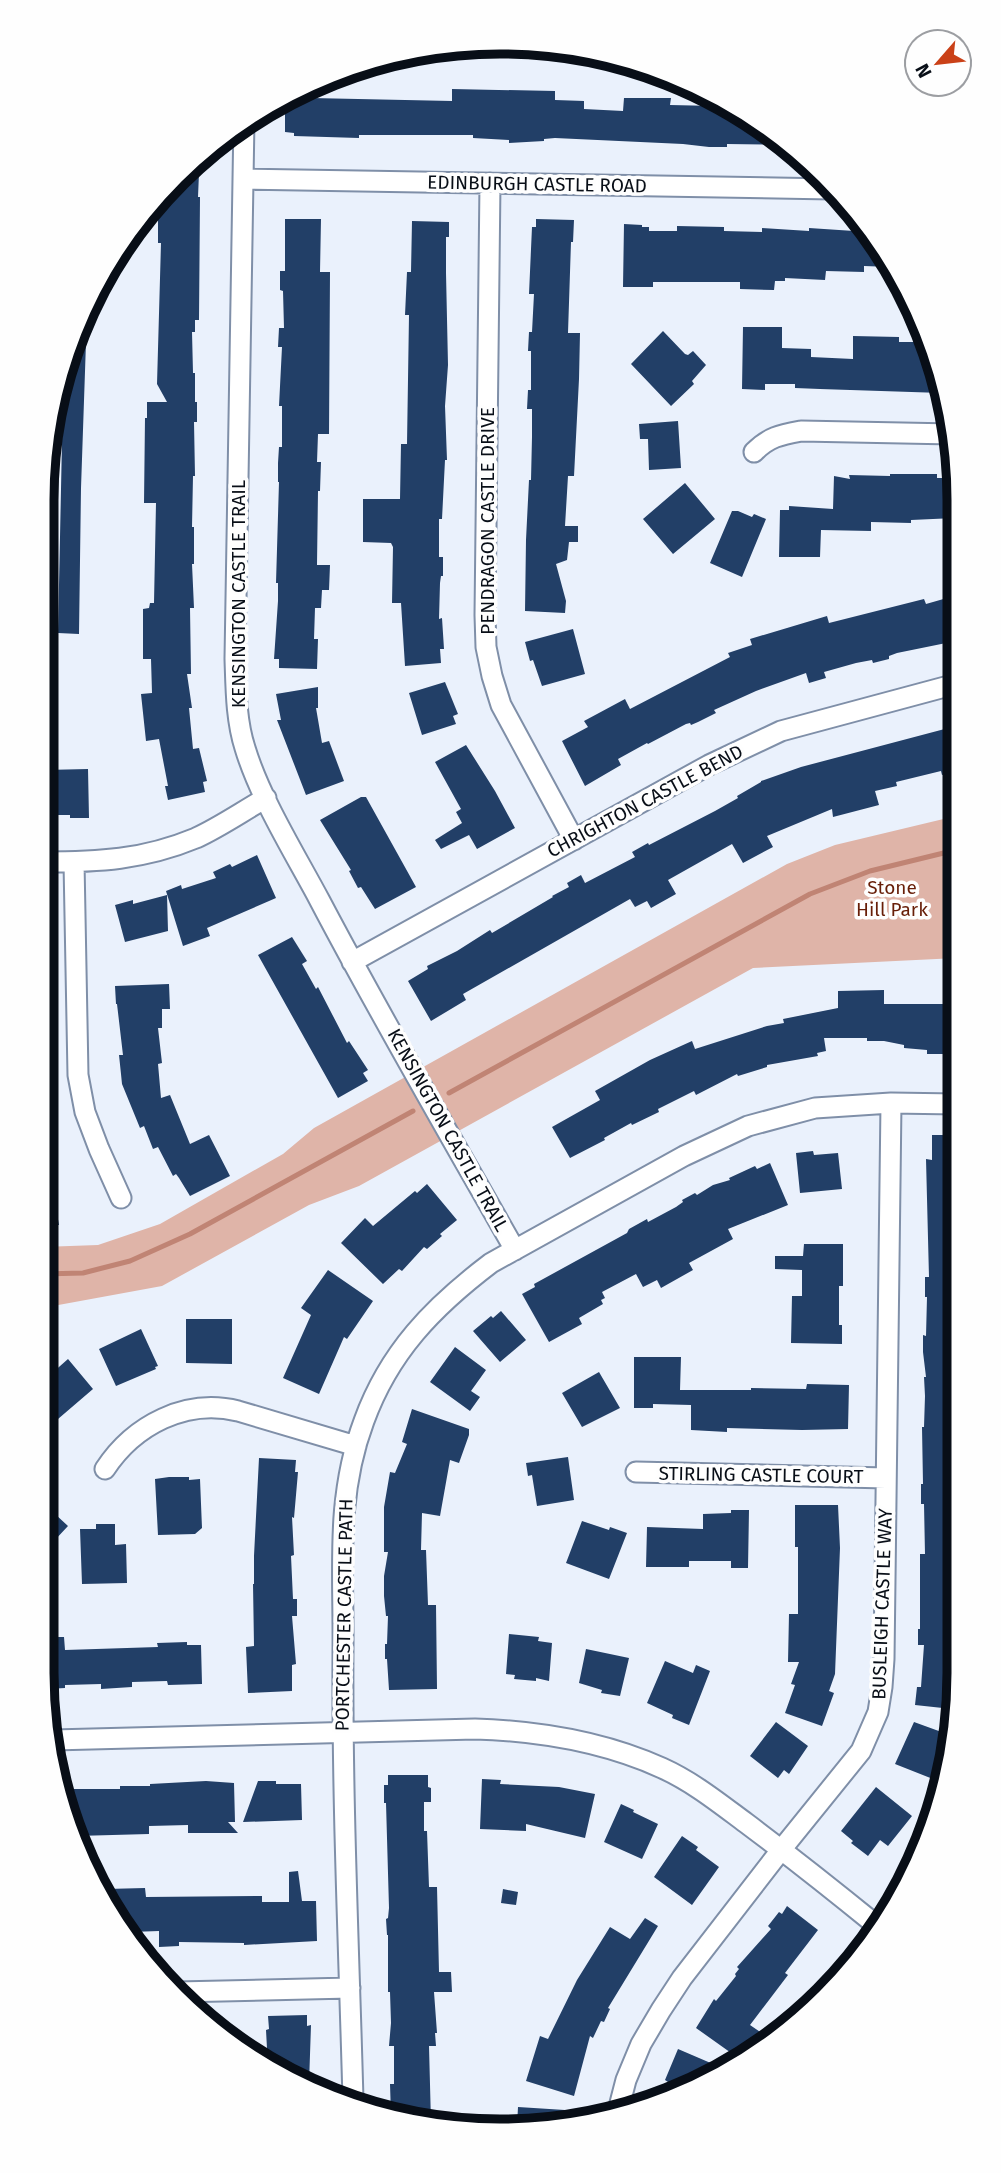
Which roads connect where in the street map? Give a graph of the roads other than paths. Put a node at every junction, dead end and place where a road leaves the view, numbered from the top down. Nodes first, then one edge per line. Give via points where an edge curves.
1 (244, 136) edge
2 (243, 179) junction
3 (490, 183) junction
4 (820, 189) edge
5 (942, 434) edge
6 (754, 452) dead end
7 (947, 686) edge
8 (266, 798) junction
9 (574, 840) junction
10 (54, 862) edge
11 (74, 862) junction
12 (352, 962) junction
13 (891, 1103) junction
14 (947, 1104) edge
15 (121, 1198) dead end
16 (515, 1250) junction
17 (356, 1446) junction
18 (105, 1469) dead end
19 (636, 1472) dead end
20 (886, 1478) junction
21 (343, 1732) junction
22 (60, 1740) edge
23 (781, 1850) junction
24 (872, 1921) edge
25 (350, 1988) junction
26 (189, 1992) edge
27 (353, 2093) edge
28 (620, 2103) edge

1 - 2 street, KENSINGTON CASTLE TRAIL
2 - 3 street, EDINBURGH CASTLE ROAD
2 - 8 street, KENSINGTON CASTLE TRAIL via 236,697 244,747
3 - 4 street, EDINBURGH CASTLE ROAD
3 - 9 street, PENDRAGON CASTLE DRIVE via 486,647 501,705
5 - 6 street via 801,432 765,441
7 - 9 street, CHRIGHTON CASTLE BEND via 781,731
8 - 11 street via 198,837 167,849 131,858
8 - 12 street, KENSINGTON CASTLE TRAIL
9 - 12 street, CHRIGHTON CASTLE BEND
10 - 11 street
11 - 15 street via 78,1075 85,1112
12 - 16 street, KENSINGTON CASTLE TRAIL
13 - 14 street, PORTCHESTER CASTLE PATH
13 - 16 street, PORTCHESTER CASTLE PATH via 815,1108 748,1126 684,1156
13 - 20 street, BUSLEIGH CASTLE WAY
16 - 17 street, PORTCHESTER CASTLE PATH via 466,1282 411,1335 374,1397
17 - 18 street via 220,1407 199,1408 150,1424 116,1452
17 - 21 street, PORTCHESTER CASTLE PATH via 342,1527
19 - 20 street, STIRLING CASTLE COURT
20 - 23 street, BUSLEIGH CASTLE WAY via 884,1659 878,1712 860,1751
21 - 22 street
21 - 23 street via 475,1729 557,1735 662,1768 701,1789
21 - 25 street, PORTCHESTER CASTLE PATH
23 - 24 street
23 - 28 street, BUSLEIGH CASTLE WAY via 661,2010 641,2044
25 - 26 street
25 - 27 street, PORTCHESTER CASTLE PATH

